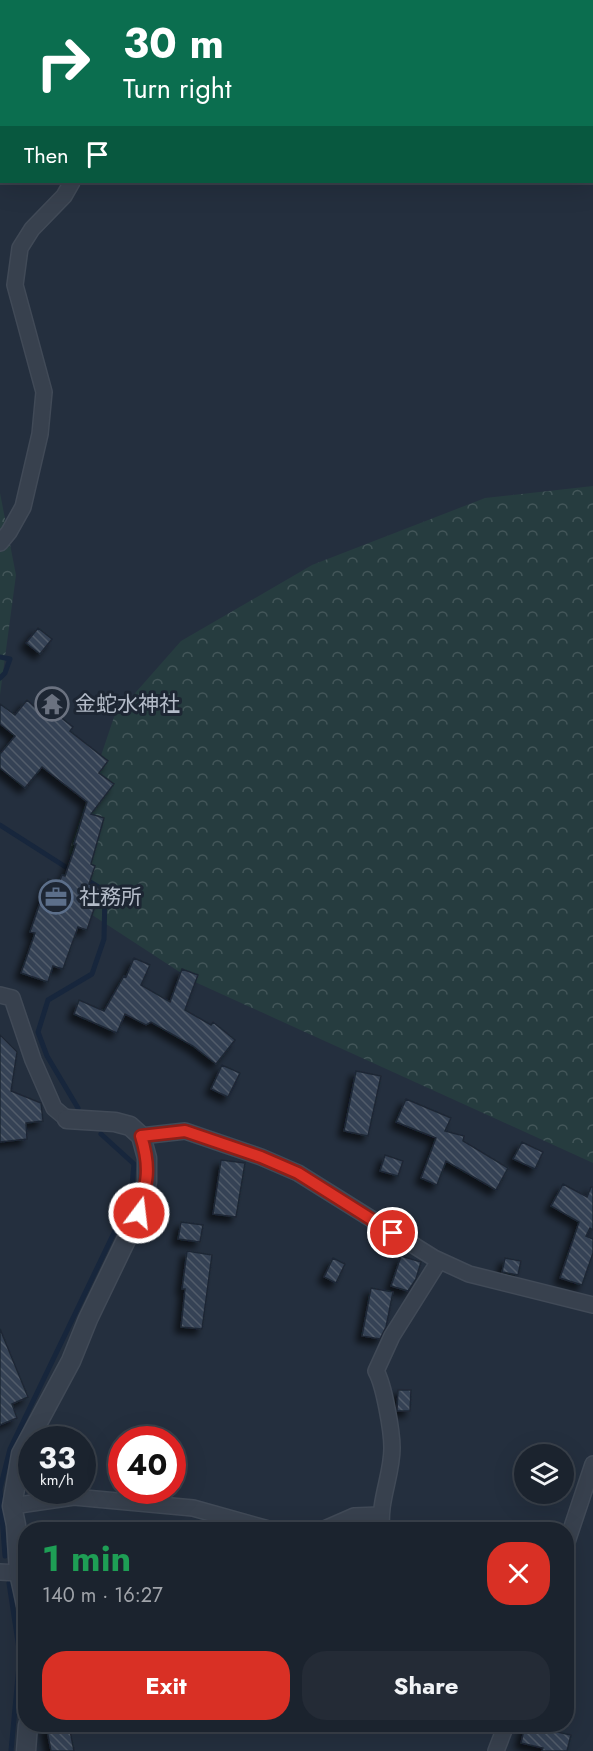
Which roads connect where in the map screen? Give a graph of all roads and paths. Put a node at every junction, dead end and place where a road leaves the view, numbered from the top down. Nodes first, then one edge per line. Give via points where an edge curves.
1 (71, 183) edge
2 (0, 543) edge
3 (0, 995) edge
4 (67, 1119) joint
5 (141, 1136) junction
6 (439, 1261) junction
7 (593, 1305) edge
8 (593, 1464) edge
9 (12, 1506) junction
10 (243, 1522) edge
11 (340, 1522) edge
12 (377, 1522) edge
13 (381, 1522) edge
14 (574, 1522) edge
15 (18, 1557) edge
16 (0, 1572) edge
17 (18, 1573) edge
18 (27, 1732) edge
19 (503, 1732) edge
20 (26, 1751) edge
21 (496, 1751) edge

1 - 2 street via 20,248 15,285 44,392 40,434 23,507
3 - 4 street via 12,998 54,1108
4 - 5 street via 115,1122 130,1126
5 - 6 street via 185,1131 261,1157 298,1173
5 - 9 street via 147,1158 147,1182 139,1213 71,1361 21,1454
6 - 7 street via 469,1274
6 - 13 street via 392,1336 376,1371 382,1382 392,1448
8 - 14 street
9 - 10 street via 74,1497 193,1508
9 - 15 street
11 - 12 street via 354,1516
16 - 17 street
18 - 20 street
19 - 21 street

